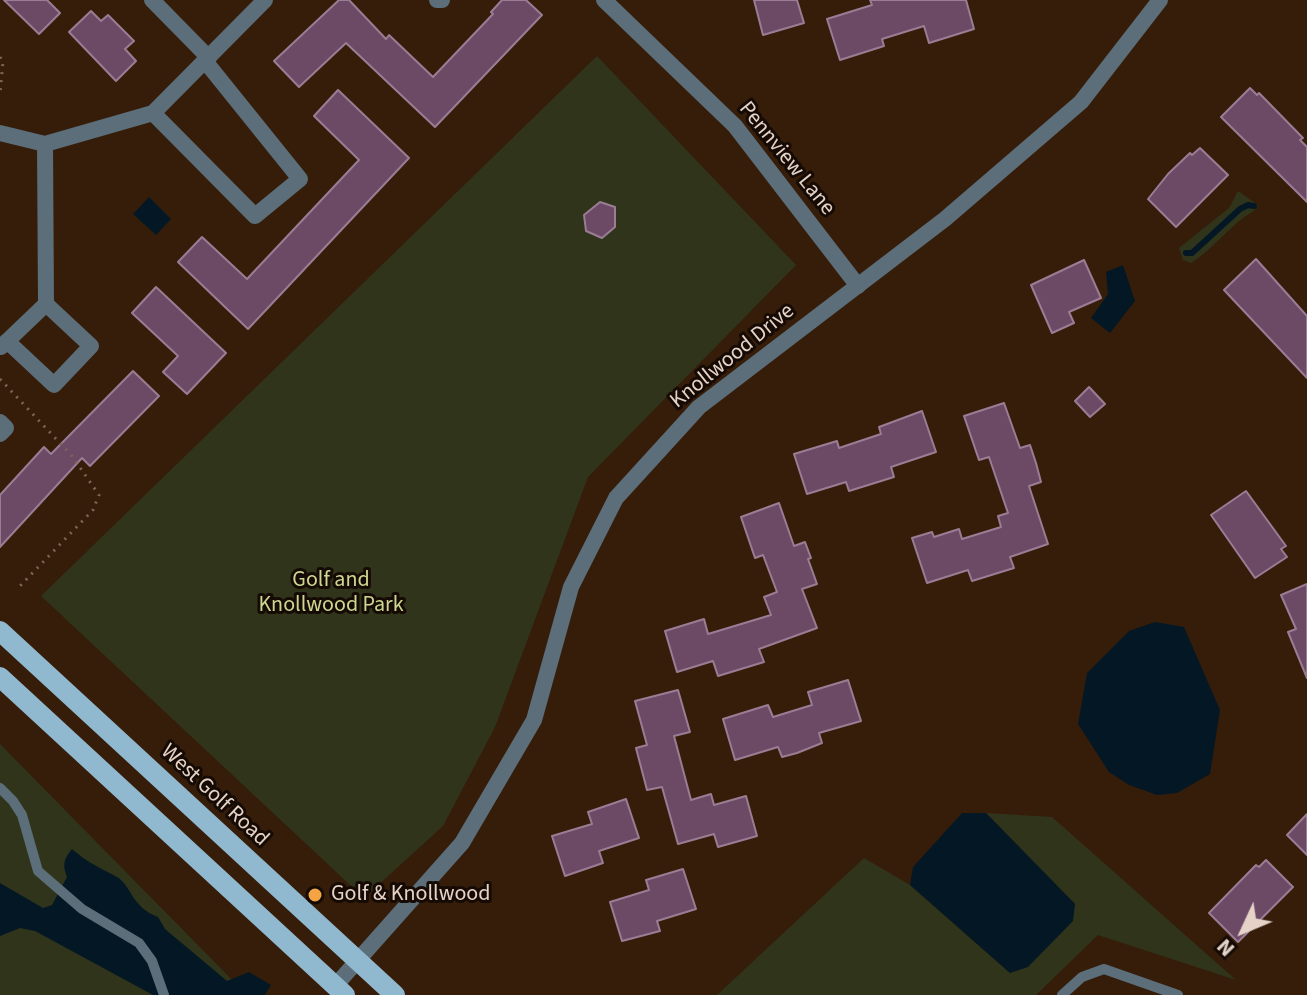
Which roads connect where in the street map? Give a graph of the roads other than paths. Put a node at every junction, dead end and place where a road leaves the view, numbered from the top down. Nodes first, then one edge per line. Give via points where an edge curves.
1 (152, 0) edge
2 (265, 0) edge
3 (604, 0) edge
4 (1160, 0) edge
5 (207, 59) junction
6 (153, 113) junction
7 (0, 133) edge
8 (45, 144) junction
9 (858, 286) junction
10 (46, 304) junction
11 (4, 344) edge
12 (0, 422) edge
13 (0, 434) edge
14 (0, 631) edge
15 (0, 677) edge
16 (0, 788) edge
17 (358, 961) junction
18 (340, 990) edge
19 (164, 995) edge
20 (395, 995) edge
21 (1062, 995) edge
22 (1178, 995) edge

1 - 5 street
2 - 5 street
3 - 9 street, Pennview Lane via 735,126
4 - 9 street, Knollwood Drive via 1081,102
5 - 6 street
5 - 6 street via 300,179 255,216
6 - 8 street
7 - 8 street
8 - 10 street
9 - 17 street, Knollwood Drive via 699,407 616,498 571,587 534,720 462,843
10 - 11 street
10 - 11 street via 91,346 54,385
12 - 13 street via 6,428
14 - 17 main road, West Golf Road
15 - 18 main road
16 - 19 lane via 22,815 38,871 82,909 139,943
17 - 18 street, Knollwood Drive
17 - 20 main road, West Golf Road
21 - 22 lane via 1082,977 1104,969

